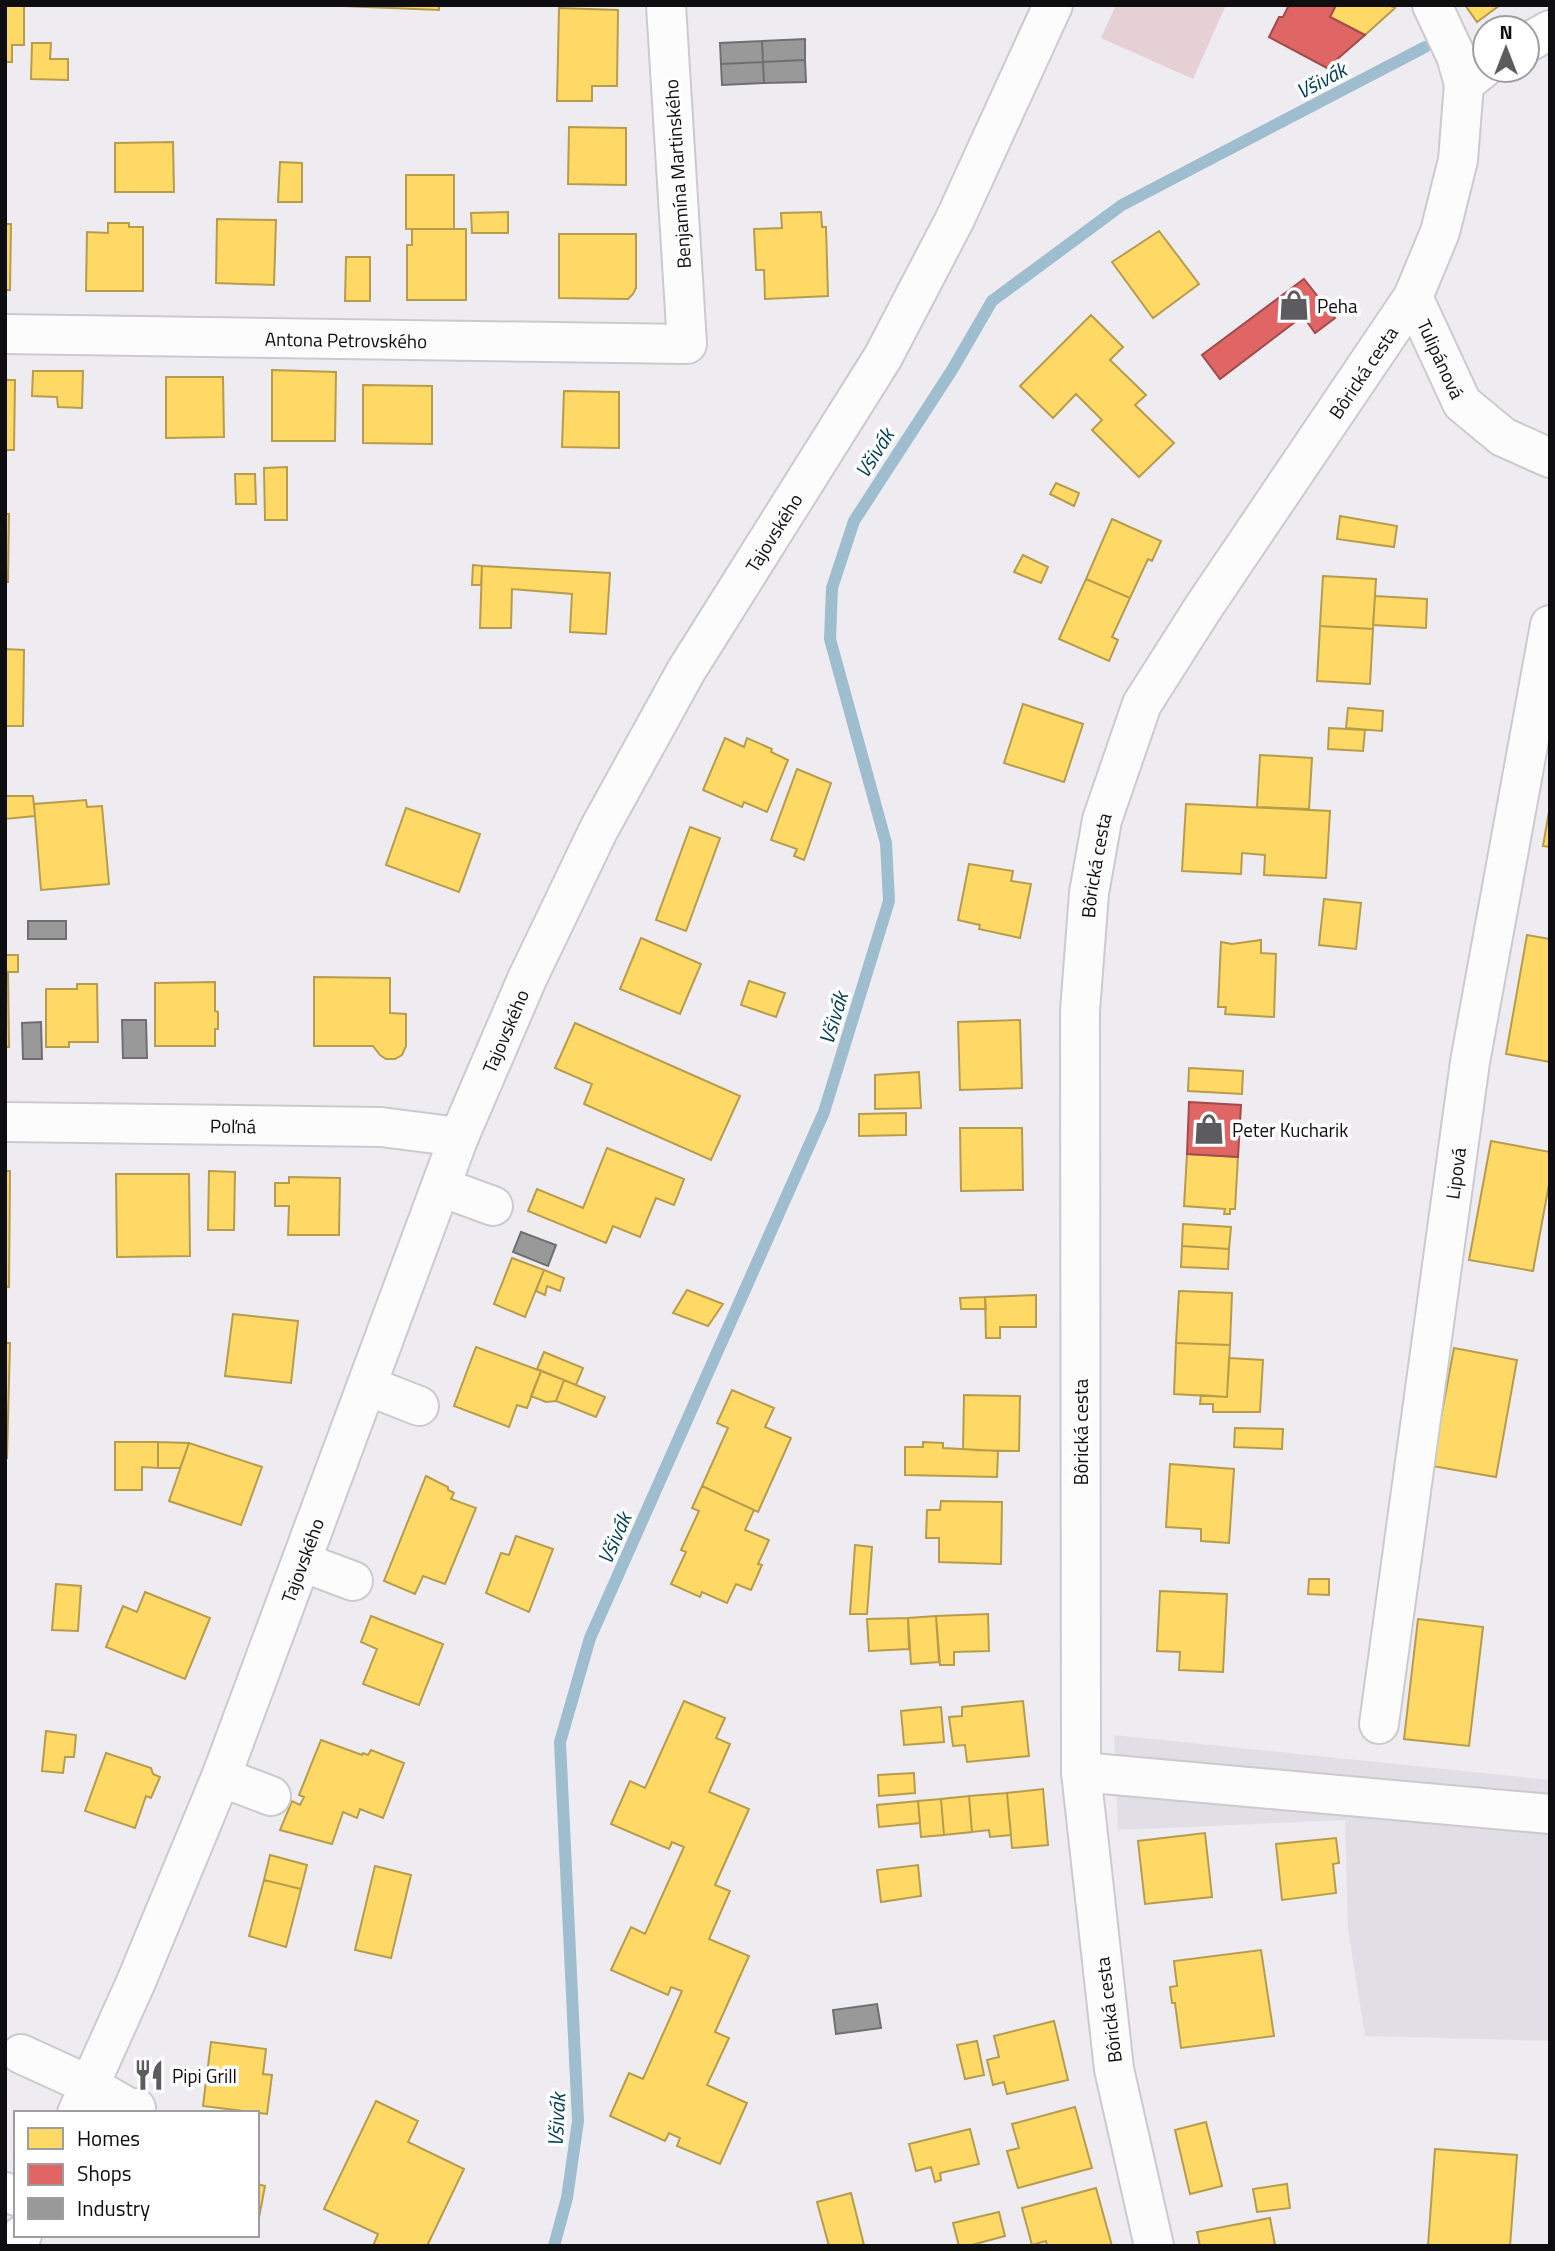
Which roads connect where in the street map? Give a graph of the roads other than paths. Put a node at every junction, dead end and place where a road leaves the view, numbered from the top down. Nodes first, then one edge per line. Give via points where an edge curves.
1 (666, 5) edge
2 (1053, 5) edge
3 (1435, 11) edge
4 (1468, 69) edge
5 (1413, 297) junction
6 (5, 334) edge
7 (687, 344) joint
8 (1550, 458) edge
9 (1550, 625) edge
10 (5, 1122) edge
11 (459, 1137) junction
12 (440, 1187) junction
13 (493, 1206) dead end
14 (368, 1386) junction
15 (419, 1406) dead end
16 (302, 1562) junction
17 (353, 1581) dead end
18 (1379, 1724) dead end
19 (1081, 1772) junction
20 (221, 1777) junction
21 (271, 1796) dead end
22 (1550, 1814) edge
23 (21, 2054) dead end
24 (83, 2099) edge
25 (136, 2108) dead end
26 (1154, 2246) edge

1 - 7 street, Benjamína Martinského
2 - 11 street, Tajovského via 955,219 883,357 686,671 599,829
3 - 4 street
4 - 5 street, Bôrická cesta via 1458,160 1440,232
5 - 8 street, Tulipánová via 1462,403 1503,437
5 - 19 street, Bôrická cesta via 1142,704 1102,820 1089,893 1080,1011
6 - 7 street, Antona Petrovského
9 - 18 street, Lipová via 1470,1062
10 - 11 street, Poľná via 381,1127
11 - 12 street, Tajovského
12 - 13 street
12 - 14 street, Tajovského
14 - 15 street
14 - 16 street, Tajovského
16 - 17 street
16 - 20 street, Tajovského
19 - 22 street
19 - 26 street, Bôrická cesta via 1114,2069
20 - 21 street
20 - 24 street, Tajovského
23 - 24 street
24 - 25 street

